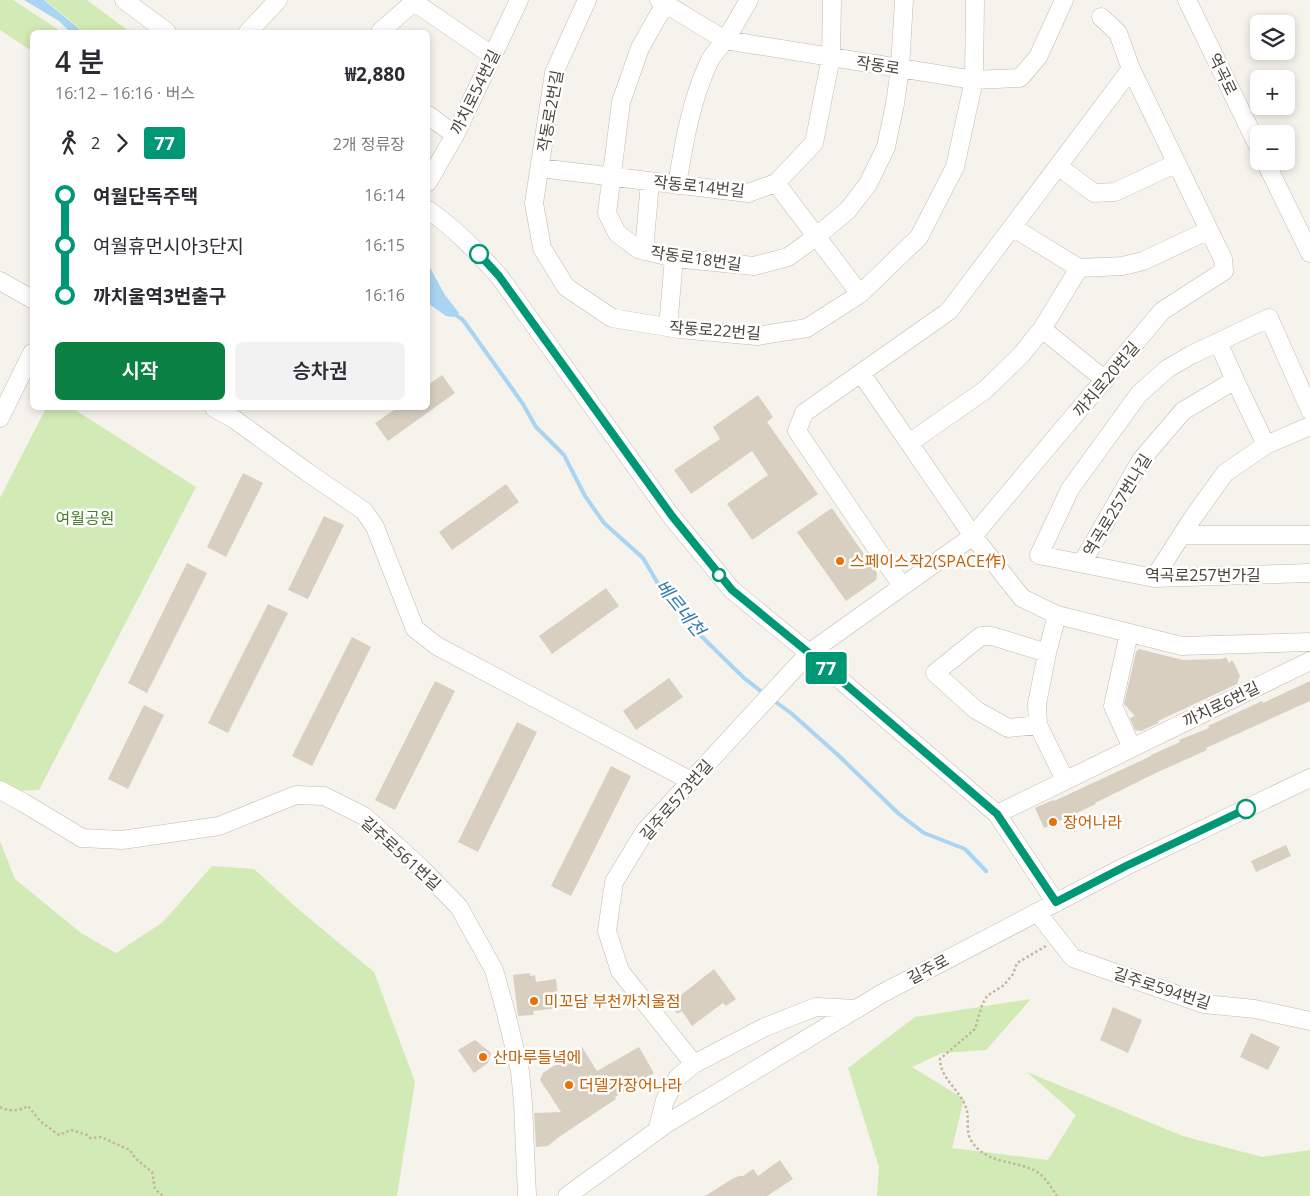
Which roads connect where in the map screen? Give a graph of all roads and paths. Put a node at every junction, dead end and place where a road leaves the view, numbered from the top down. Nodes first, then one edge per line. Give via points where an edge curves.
1 (124, 0) edge
2 (278, 0) edge
3 (519, 0) edge
4 (587, 0) edge
5 (749, 0) edge
6 (832, 0) edge
7 (904, 0) edge
8 (975, 0) edge
9 (1064, 0) edge
10 (1187, 0) edge
11 (415, 1) edge
12 (664, 1) edge
13 (1101, 17) dead end
14 (164, 30) edge
15 (250, 30) edge
16 (382, 30) edge
17 (725, 40) junction
18 (493, 56) junction
19 (831, 57) junction
20 (900, 68) junction
21 (1132, 68) junction
22 (974, 80) junction
23 (430, 116) edge
24 (1250, 130) edge
25 (455, 135) junction
26 (1177, 163) junction
27 (1058, 166) junction
28 (540, 168) junction
29 (1269, 170) edge
30 (611, 177) junction
31 (430, 179) edge
32 (650, 182) junction
33 (776, 183) junction
34 (677, 185) junction
35 (430, 211) edge
36 (1012, 227) junction
37 (1209, 230) junction
38 (817, 236) junction
39 (644, 251) junction
40 (1310, 253) edge
41 (674, 258) junction
42 (1078, 268) junction
43 (0, 281) edge
44 (860, 294) junction
45 (30, 298) edge
46 (668, 327) junction
47 (1042, 329) junction
48 (1218, 342) junction
49 (30, 357) edge
50 (861, 373) junction
51 (1105, 380) junction
52 (1235, 380) junction
53 (218, 410) edge
54 (1310, 410) edge
55 (0, 418) edge
56 (1310, 426) edge
57 (909, 443) junction
58 (1266, 445) junction
59 (1182, 535) junction
60 (1310, 535) edge
61 (973, 536) junction
62 (1082, 563) junction
63 (1310, 573) edge
64 (1154, 578) junction
65 (902, 586) junction
66 (1057, 615) junction
67 (1129, 633) junction
68 (1310, 642) edge
69 (809, 653) junction
70 (1046, 653) junction
71 (1310, 661) edge
72 (1038, 725) junction
73 (1132, 748) junction
74 (1310, 778) edge
75 (692, 780) junction
76 (1065, 780) junction
77 (0, 790) edge
78 (997, 814) junction
79 (1056, 902) junction
80 (1037, 912) junction
81 (1058, 939) junction
82 (857, 1009) junction
83 (1310, 1022) edge
84 (694, 1064) junction
85 (0, 1107) edge
86 (657, 1131) junction
87 (163, 1196) edge
88 (527, 1196) edge
89 (567, 1196) edge
90 (1057, 1196) edge

1 - 14 street
2 - 15 street
3 - 18 street, 까치로54번길
4 - 28 street, 작동로2번길 via 554,73
5 - 17 street
6 - 19 street, 작동로14번길
7 - 20 street, 작동로18번길
8 - 22 street, 작동로22번길
9 - 22 street, 작동로 via 1038,57 1020,78
10 - 24 street, 역곡로
11 - 16 street
11 - 18 street
12 - 17 street, 작동로
12 - 30 street, 작동로18번길 via 640,48 621,102
13 - 21 street, 까치로20번길 via 1118,33
17 - 19 street, 작동로
17 - 34 street via 710,59 696,95
18 - 25 street, 까치로54번길
19 - 20 street, 작동로
19 - 33 street, 작동로14번길 via 814,143
20 - 22 street, 작동로
20 - 38 street, 작동로18번길 via 886,147 868,184 848,210
21 - 26 street, 까치로20번길
21 - 27 street
22 - 44 street, 작동로22번길 via 955,167 919,237
23 - 25 street
25 - 31 street, 까치로54번길
26 - 27 street via 1115,192 1094,193
26 - 37 street, 까치로20번길
27 - 36 street
28 - 30 street, 작동로14번길
28 - 46 street, 작동로22번길 via 534,203 542,248 566,287 612,318
29 - 40 street
30 - 32 street, 작동로14번길
30 - 39 street, 작동로18번길 via 607,213 617,233
32 - 34 street, 작동로14번길
32 - 39 street
33 - 34 street, 작동로14번길 via 748,194
33 - 38 street
35 - 69 street via 463,237 499,276 672,516 732,590
36 - 42 street
36 - 50 street via 949,311
37 - 42 street via 1143,261 1123,266
37 - 51 street, 까치로20번길 via 1224,271 1162,311
38 - 41 street, 작동로18번길 via 788,257 754,266
38 - 44 street
39 - 41 street, 작동로18번길
41 - 46 street
42 - 47 street
43 - 45 street
44 - 46 street, 작동로22번길 via 807,328 757,336
47 - 51 street
47 - 57 street via 985,390
48 - 52 street
48 - 54 street via 1269,318
48 - 62 street, 역곡로257번가길 via 1166,369 1139,394 1070,488 1038,554
49 - 55 street
50 - 57 street
50 - 65 street via 804,413 797,431
51 - 61 street, 까치로20번길
52 - 58 street
52 - 62 street, 역곡로257번나길 via 1183,411 1147,453
53 - 75 street via 364,511 375,527 415,628 437,646
56 - 58 street
57 - 61 street
58 - 59 street via 1225,473
59 - 60 street
59 - 64 street
61 - 65 street, 까치로20번길
61 - 66 street via 1022,598
62 - 64 street, 역곡로257번가길
63 - 64 street, 역곡로257번가길
65 - 69 street, 까치로20번길
66 - 67 street
66 - 70 street
67 - 68 street via 1182,646
67 - 73 street via 1112,706
69 - 75 street, 길주로573번길
69 - 78 street
70 - 72 street via 1037,704
70 - 72 street via 992,636 981,636 935,673 976,710 1008,728
71 - 73 street, 까치로6번길
72 - 76 street
73 - 76 street, 까치로6번길
74 - 79 street, 길주로
75 - 84 street, 길주로573번길 via 645,831 614,882 607,931 620,971
76 - 78 street, 까치로6번길
77 - 88 street, 길주로561번길 via 82,838 122,840 219,826 296,795 324,796 364,816 459,907 494,970 520,1072
78 - 79 street
79 - 80 street, 길주로
80 - 81 street, 길주로594번길
80 - 82 street, 길주로
81 - 83 street, 길주로594번길 via 1073,958 1204,1004 1255,1009
81 - 90 path via 1017,963 1004,984 987,996 975,1029 940,1058 940,1068 965,1106 967,1133 973,1144 991,1157 1035,1171
82 - 84 street via 816,1007 764,1027
82 - 86 street, 길주로
84 - 86 street via 678,1077 665,1100
85 - 87 path via 22,1110 28,1106 40,1121 59,1135 71,1130 87,1134 90,1138 101,1137 130,1150 152,1172 155,1190
86 - 89 street, 길주로

